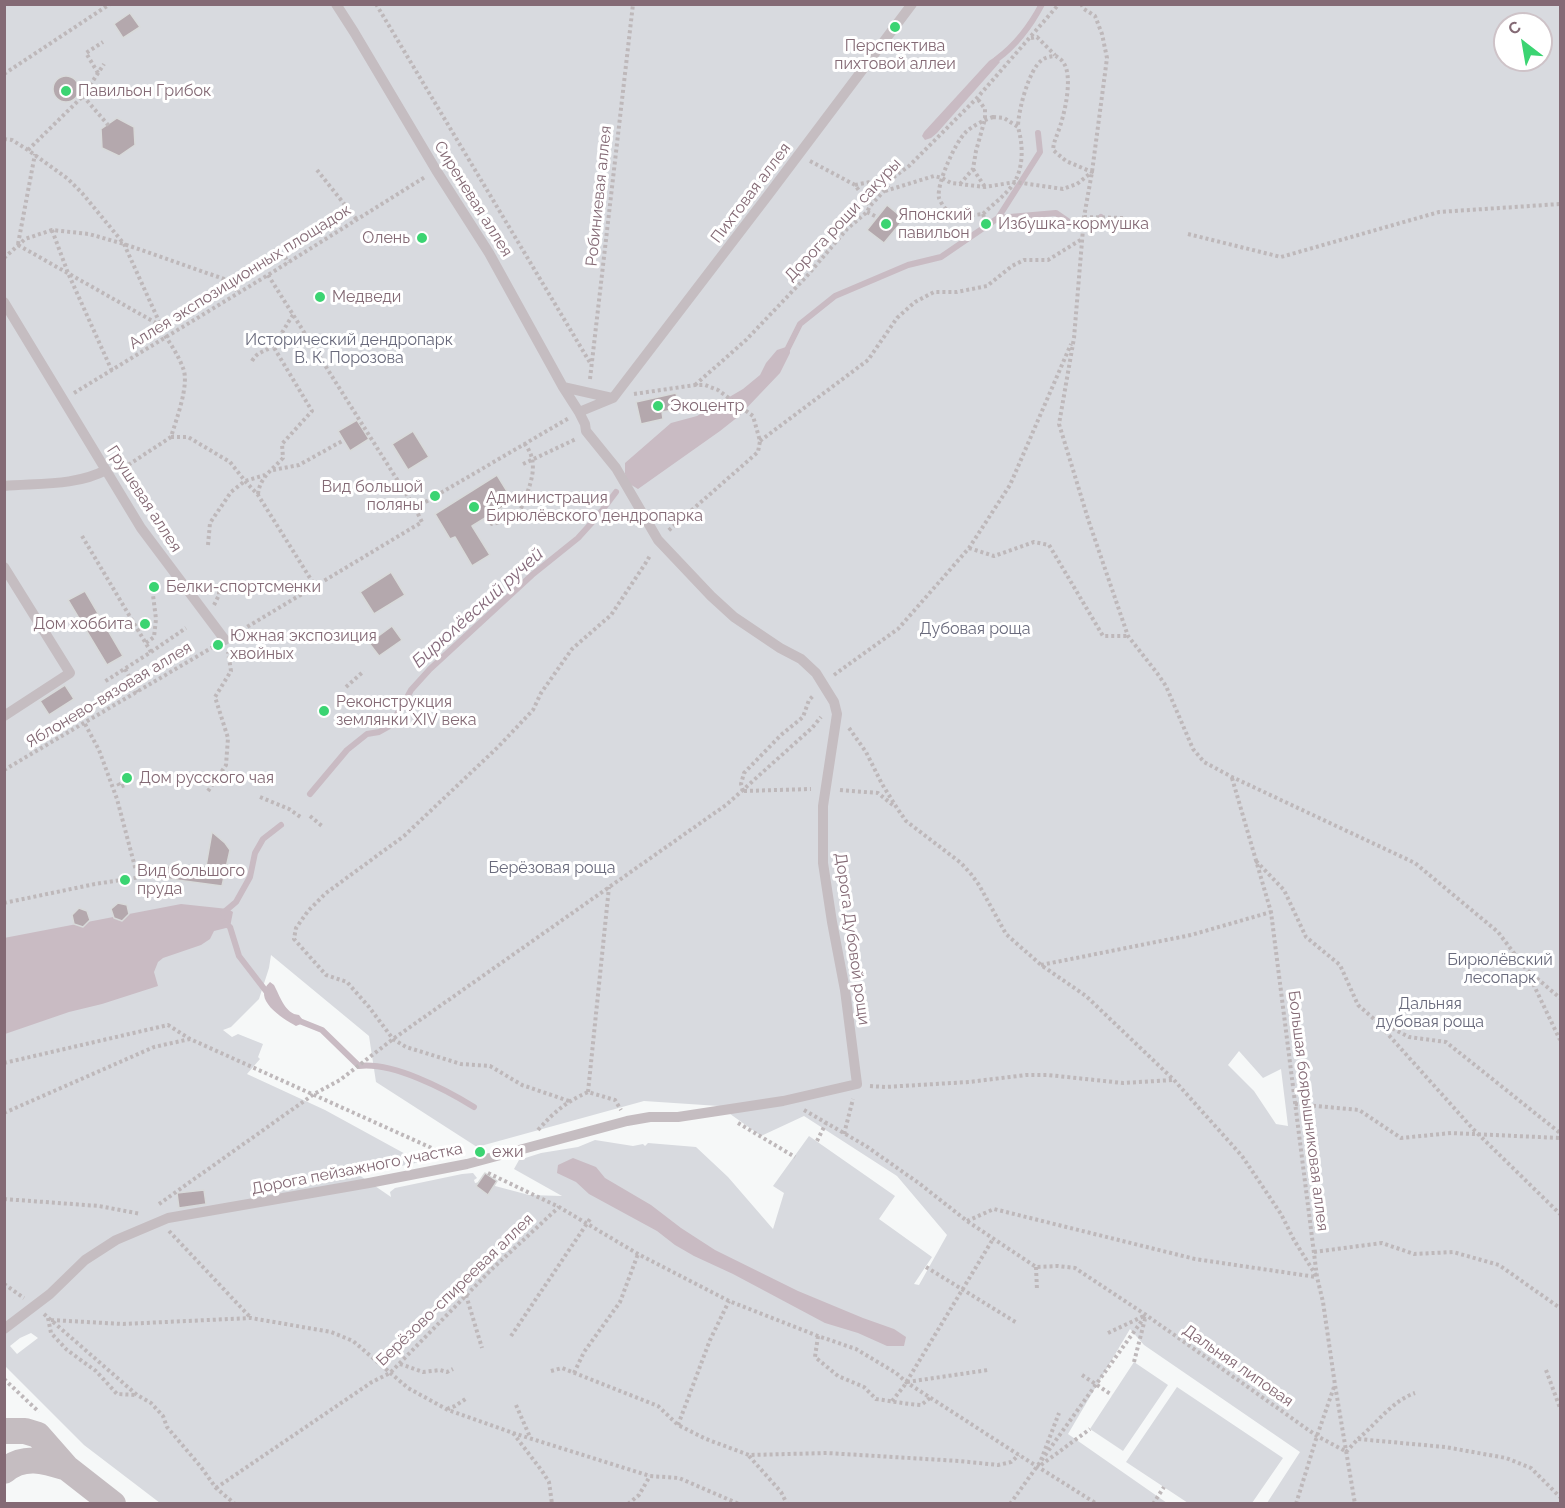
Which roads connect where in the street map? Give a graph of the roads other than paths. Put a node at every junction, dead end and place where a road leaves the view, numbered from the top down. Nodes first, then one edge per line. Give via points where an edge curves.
1 (336, 4) edge
2 (912, 4) edge
3 (4, 302) edge
4 (563, 387) junction
5 (613, 398) junction
6 (579, 412) junction
7 (586, 432) joint
8 (108, 474) junction
9 (4, 486) edge
10 (4, 567) edge
11 (225, 640) road end
12 (4, 716) edge
13 (857, 1084) joint
14 (4, 1329) edge
15 (4, 1431) edge
16 (67, 1468) junction
17 (4, 1471) edge
18 (112, 1503) edge

1 - 4 lane, Сиреневая аллея via 489,253
2 - 5 lane, Пихтовая аллея
3 - 8 lane, Грушевая аллея
4 - 5 lane
4 - 6 lane, Сиреневая аллея
5 - 6 lane
6 - 7 lane, Сиреневая аллея
7 - 13 lane, Дорога Дубовой рощи via 616,468 658,540 734,617 801,659 823,682 834,702 837,714 823,806 824,863
8 - 9 lane
8 - 11 lane, Грушевая аллея via 141,528
10 - 12 lane via 69,673
13 - 14 lane, Дорога пейзажного участка via 783,1101 627,1121 467,1164 168,1218 120,1238 86,1260
15 - 16 street via 38,1435
16 - 17 street via 25,1460
16 - 18 street

